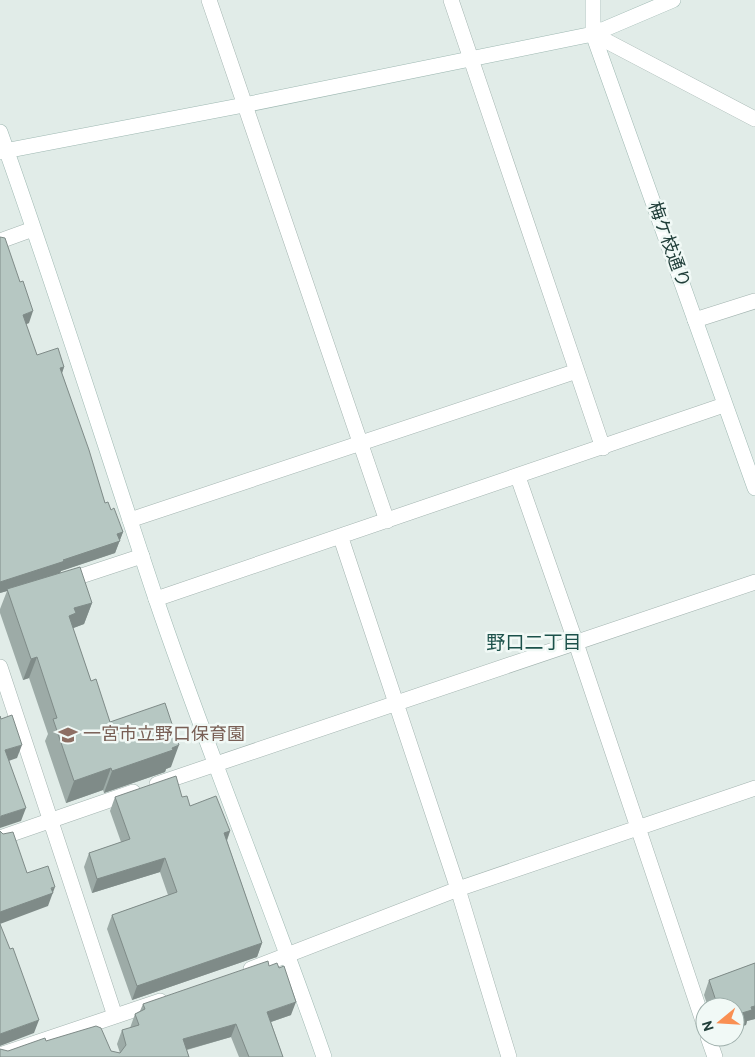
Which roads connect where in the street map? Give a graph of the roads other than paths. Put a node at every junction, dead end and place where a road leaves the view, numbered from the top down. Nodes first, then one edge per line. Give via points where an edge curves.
1 (209, 0) edge
2 (452, 0) edge
3 (593, 0) edge
4 (673, 0) edge
5 (593, 34) junction
6 (473, 58) junction
7 (244, 105) junction
8 (755, 119) edge
9 (0, 132) edge
10 (3, 151) edge
11 (33, 229) junction
12 (0, 240) edge
13 (755, 301) edge
14 (695, 320) junction
15 (577, 371) junction
16 (724, 405) junction
17 (361, 443) junction
18 (603, 448) junction
19 (518, 477) junction
20 (755, 488) edge
21 (130, 520) junction
22 (387, 520) junction
23 (341, 538) junction
24 (142, 556) junction
25 (755, 582) edge
26 (47, 587) edge
27 (156, 599) junction
28 (576, 643) junction
29 (0, 668) edge
30 (396, 702) junction
31 (214, 764) junction
32 (755, 788) edge
33 (50, 822) junction
34 (637, 828) junction
35 (0, 838) edge
36 (458, 889) junction
37 (289, 956) junction
38 (234, 975) edge
39 (170, 997) edge
40 (695, 998) edge
41 (115, 1016) junction
42 (99, 1022) junction
43 (105, 1039) edge
44 (0, 1055) edge
45 (324, 1057) edge
46 (509, 1057) edge

1 - 7 street
2 - 6 street
3 - 5 street, 梅ケ枝通り
4 - 5 street
5 - 6 street
5 - 8 street
5 - 14 street, 梅ケ枝通り
6 - 7 street
6 - 15 street
7 - 10 street
7 - 17 street
9 - 10 street
10 - 11 street
11 - 12 street
11 - 21 street
13 - 14 street
14 - 16 street, 梅ケ枝通り
15 - 17 street
15 - 18 street
16 - 18 street
16 - 20 street, 梅ケ枝通り
17 - 21 street
17 - 22 street
18 - 19 street
19 - 22 street
19 - 28 street
21 - 24 street
22 - 23 street
23 - 27 street
23 - 30 street
24 - 26 street
24 - 27 street
25 - 28 street
27 - 31 street
28 - 30 street
28 - 34 street
29 - 33 street
30 - 31 street
30 - 36 street
31 - 33 street
31 - 37 street
32 - 34 street
33 - 35 street
33 - 41 street
34 - 36 street
34 - 40 street
36 - 37 street
36 - 46 street
37 - 38 street
37 - 45 street
39 - 41 street
41 - 42 street
42 - 43 street
42 - 44 street

